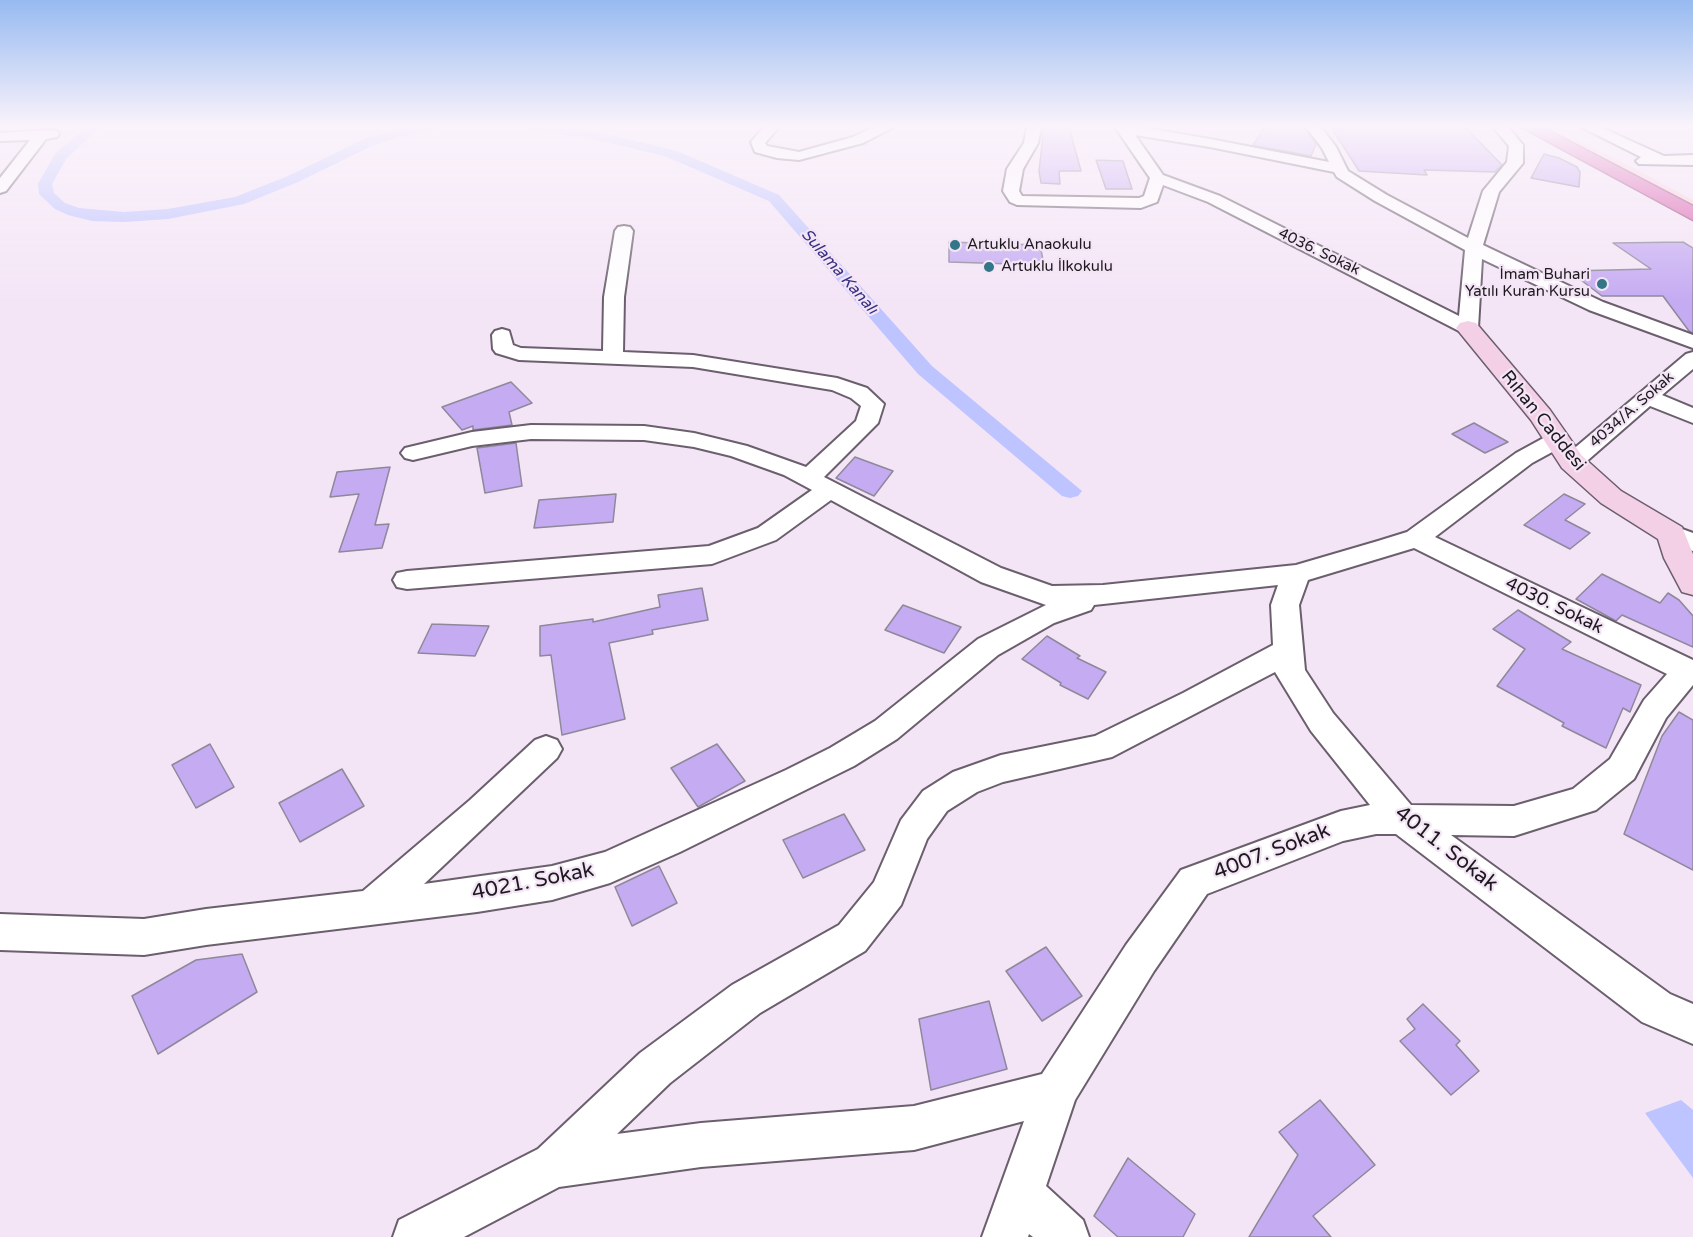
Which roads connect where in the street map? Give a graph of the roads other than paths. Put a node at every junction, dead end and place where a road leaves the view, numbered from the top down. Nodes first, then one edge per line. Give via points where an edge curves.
1 (1012, 185) edge
2 (1156, 185) edge
3 (1176, 185) edge
4 (1359, 185) edge
5 (1496, 185) edge
6 (1638, 185) edge
7 (1673, 185) edge
8 (1693, 195) edge
9 (1693, 214) edge
10 (624, 231) dead end
11 (1474, 247) junction
12 (1468, 328) junction
13 (502, 335) dead end
14 (1693, 342) edge
15 (613, 357) junction
16 (1693, 358) edge
17 (1647, 398) junction
18 (1693, 416) edge
19 (1564, 451) junction
20 (413, 453) dead end
21 (819, 484) junction
22 (1416, 538) junction
23 (1682, 538) edge
24 (1296, 574) junction
25 (407, 580) dead end
26 (1693, 584) edge
27 (1103, 595) junction
28 (1288, 651) junction
29 (1690, 671) edge
30 (546, 750) dead end
31 (1402, 819) junction
32 (372, 907) junction
33 (0, 932) edge
34 (1693, 1024) edge
35 (1056, 1092) junction
36 (554, 1165) junction
37 (1020, 1192) junction
38 (416, 1237) edge
39 (1005, 1237) edge
40 (1066, 1237) edge

1 - 2 street via 1011,192 1016,199 1037,204 1141,203 1151,199
3 - 12 street, 4036. Sokak via 1214,199
4 - 11 street
5 - 11 street
6 - 9 highway
7 - 8 highway
10 - 15 street via 614,297
11 - 12 street
11 - 14 street via 1596,306
12 - 19 street, Rıhan Caddesi via 1541,416
13 - 15 street via 503,349 519,354
15 - 21 street via 693,362 837,384 859,393 873,404 867,423
16 - 17 street, 4034/A. Sokak
17 - 18 street
17 - 19 street, 4034/A. Sokak
19 - 22 street, 4034/A. Sokak via 1524,458
19 - 23 street, Rıhan Caddesi via 1611,497
20 - 21 street via 472,439 531,432 622,432 694,440 739,451 793,470
21 - 25 street via 767,534 712,555
21 - 27 street via 991,575 1050,596
22 - 24 street, 4034/A. Sokak
22 - 29 street, 4030. Sokak
23 - 26 street, Rıhan Caddesi via 1679,558
24 - 27 street, 4034/A. Sokak
24 - 28 street, 4011. Sokak via 1285,605
27 - 32 street, 4021. Sokak via 1044,616 988,647 886,730 842,757 610,867 552,883
28 - 31 street, 4011. Sokak via 1290,672 1322,722
28 - 36 street via 1101,748 1001,769 965,782 935,801 913,831 888,893 852,938 746,999 700,1033 655,1068
29 - 31 street, 4007. Sokak via 1655,709 1622,769 1584,800 1514,821
30 - 32 street
31 - 34 street, 4011. Sokak via 1656,1008
31 - 35 street, 4007. Sokak via 1341,826 1194,882 1140,958
32 - 33 street, 4021. Sokak via 144,937
35 - 36 street via 914,1128 701,1145
35 - 37 street, 4007. Sokak
36 - 38 street
37 - 39 street, 4007. Sokak
37 - 40 street

